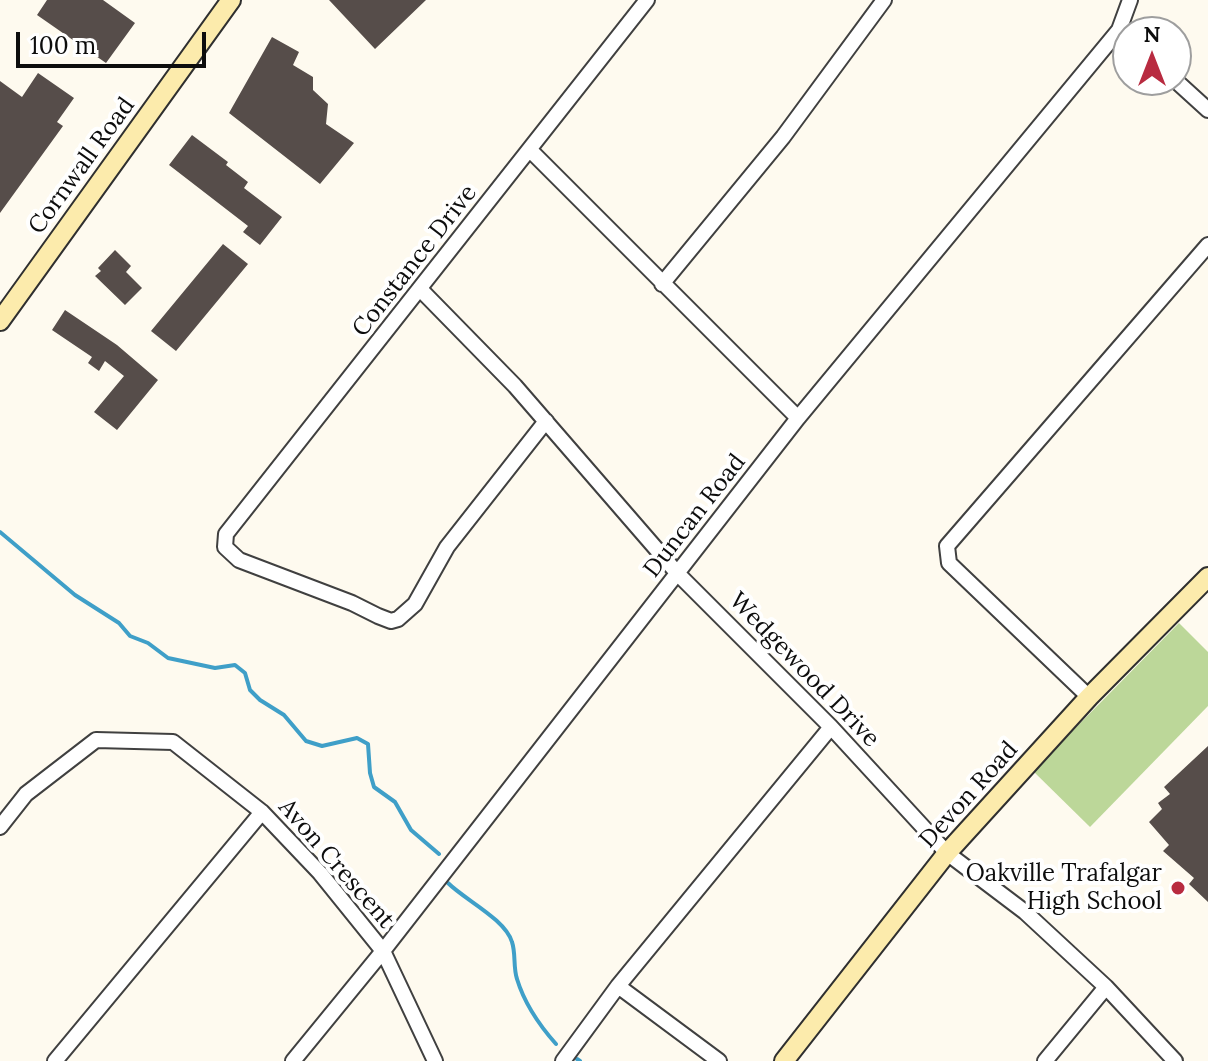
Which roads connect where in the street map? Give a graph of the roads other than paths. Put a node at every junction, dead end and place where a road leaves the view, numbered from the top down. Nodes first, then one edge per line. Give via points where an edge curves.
1 (231, 0) edge
2 (647, 0) edge
3 (884, 0) edge
4 (1112, 48) edge
5 (1192, 95) edge
6 (1208, 110) edge
7 (530, 150) junction
8 (1208, 245) edge
9 (662, 284) junction
10 (421, 290) junction
11 (0, 321) edge
12 (798, 418) junction
13 (546, 421) junction
14 (678, 574) junction
15 (1208, 577) edge
16 (1089, 697) junction
17 (831, 727) junction
18 (262, 812) junction
19 (0, 827) edge
20 (947, 853) junction
21 (383, 951) junction
22 (618, 986) junction
23 (1106, 987) junction
24 (55, 1061) edge
25 (293, 1061) edge
26 (435, 1061) edge
27 (563, 1061) edge
28 (719, 1061) edge
29 (784, 1061) edge
30 (1045, 1061) edge
31 (1175, 1061) edge

1 - 11 street, Cornwall Road
2 - 7 street, Constance Drive
3 - 9 street via 783,137
4 - 12 street, Duncan Road
5 - 6 street
7 - 9 street
7 - 10 street, Constance Drive
8 - 16 street via 947,546 949,563
9 - 12 street
10 - 13 street, Wedgewood Drive
10 - 13 street, Constance Drive via 226,534 228,551 378,616 398,619 415,604 447,547
12 - 14 street, Duncan Road
13 - 14 street, Wedgewood Drive
14 - 17 street, Wedgewood Drive
14 - 21 street, Duncan Road
15 - 16 street, Devon Road
16 - 20 street, Devon Road
17 - 20 street, Wedgewood Drive
17 - 22 street
18 - 19 street, Avon Crescent via 173,742 96,740 26,794
18 - 21 street, Avon Crescent
18 - 24 street
20 - 23 street, Wedgewood Drive via 1025,912
20 - 29 street, Devon Road
21 - 25 street, Duncan Road
21 - 26 street, Avon Crescent
22 - 27 street
22 - 28 street
23 - 30 street
23 - 31 street, Wedgewood Drive

